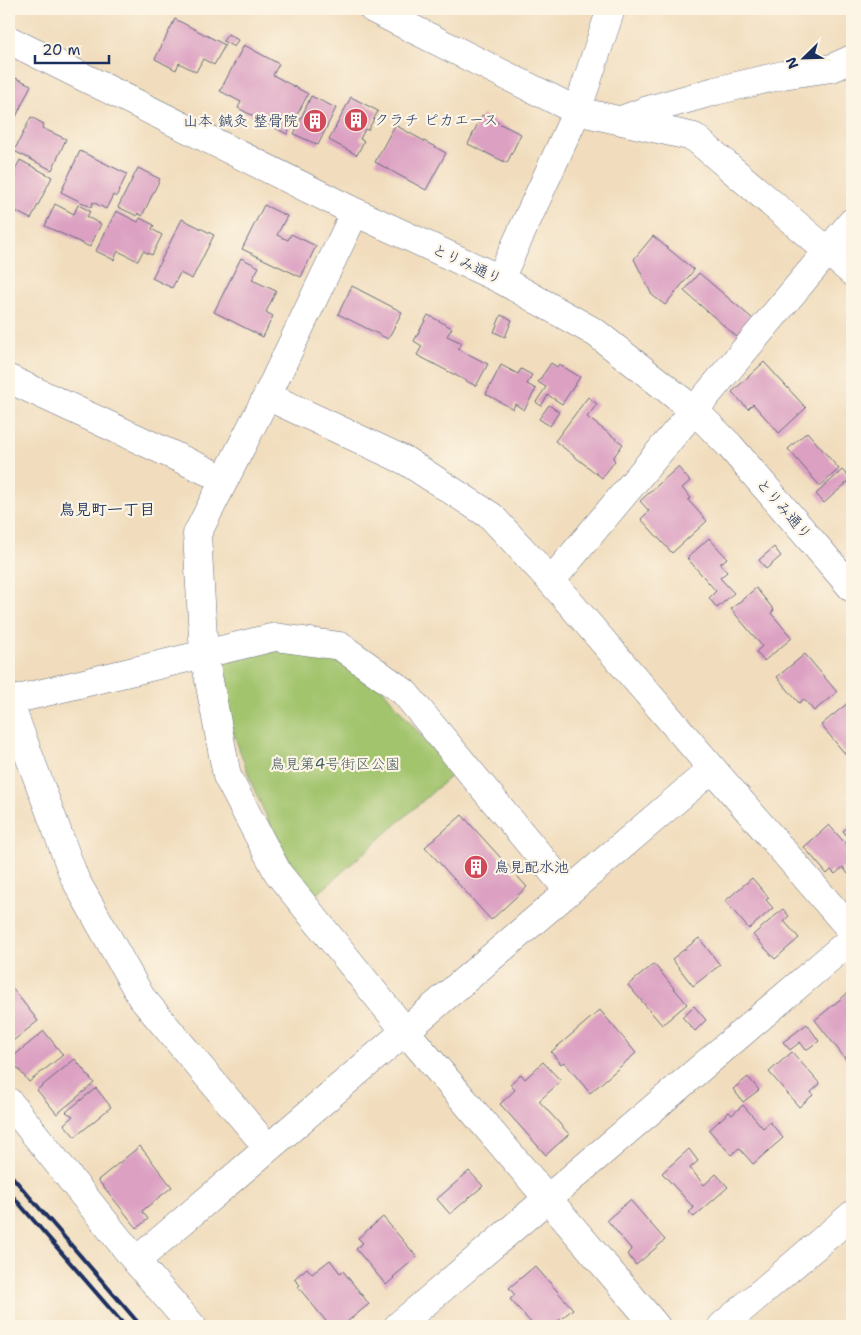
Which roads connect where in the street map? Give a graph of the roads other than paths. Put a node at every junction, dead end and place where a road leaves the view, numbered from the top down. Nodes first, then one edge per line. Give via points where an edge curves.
1 (611, 9) edge
2 (384, 11) edge
3 (9, 40) edge
4 (852, 59) edge
5 (577, 111) junction
6 (621, 120) junction
7 (355, 212) junction
8 (852, 222) edge
9 (828, 250) junction
10 (852, 272) edge
11 (500, 279) junction
12 (9, 379) edge
13 (268, 396) junction
14 (695, 411) junction
15 (224, 479) junction
16 (551, 581) junction
17 (852, 588) edge
18 (204, 654) junction
19 (9, 702) edge
20 (712, 769) junction
21 (568, 890) junction
22 (852, 931) edge
23 (852, 939) edge
24 (406, 1032) junction
25 (9, 1102) edge
26 (268, 1148) junction
27 (548, 1199) junction
28 (852, 1215) edge
29 (136, 1261) junction
30 (192, 1326) edge
31 (398, 1326) edge
32 (656, 1326) edge
33 (722, 1326) edge

1 - 5 street
2 - 5 street
3 - 7 street, とりみ通り
4 - 6 street via 832,68 783,75 715,91
5 - 6 street
5 - 11 street
6 - 9 street via 694,137
7 - 11 street, とりみ通り
7 - 13 street
8 - 9 street
9 - 10 street
9 - 14 street
11 - 14 street, とりみ通り via 596,333
12 - 15 street
13 - 15 street
13 - 16 street via 406,460 491,516
14 - 16 street
14 - 17 street, とりみ通り via 730,446
15 - 18 street via 197,534
16 - 20 street
18 - 19 street
18 - 21 street via 275,637 340,646 404,692
18 - 24 street via 228,776 278,873
19 - 26 street via 75,879 141,998
20 - 21 street
20 - 22 street
21 - 24 street
23 - 27 street
24 - 26 street
24 - 27 street
25 - 29 street
26 - 29 street
27 - 31 street
27 - 32 street
28 - 33 street
29 - 30 street

